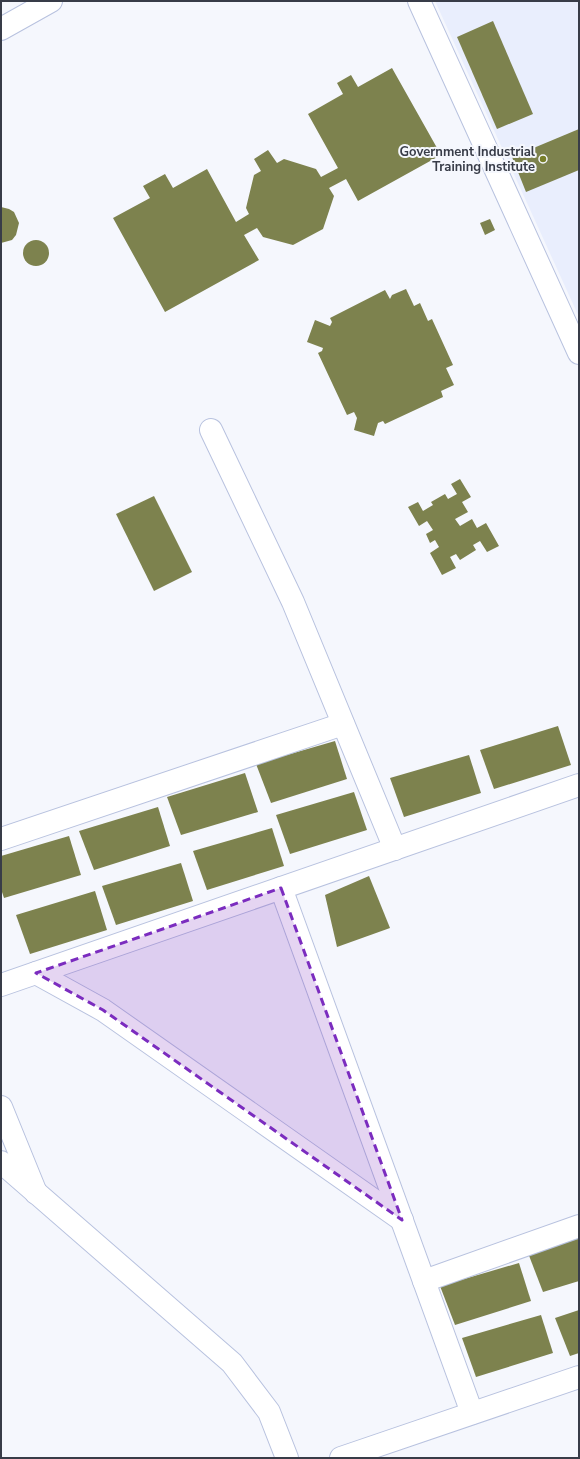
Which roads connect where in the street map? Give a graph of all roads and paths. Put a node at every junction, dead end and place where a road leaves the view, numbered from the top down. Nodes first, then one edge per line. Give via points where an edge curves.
1 (51, 1) edge
2 (419, 1) edge
3 (1, 29) edge
4 (579, 353) edge
5 (211, 430) dead end
6 (343, 724) junction
7 (579, 785) edge
8 (1, 839) edge
9 (394, 849) junction
10 (281, 888) junction
11 (36, 973) junction
12 (1, 985) edge
13 (1, 1107) edge
14 (1, 1162) edge
15 (36, 1192) junction
16 (402, 1220) junction
17 (579, 1226) edge
18 (424, 1281) junction
19 (579, 1376) edge
20 (472, 1413) junction
21 (287, 1458) edge
22 (341, 1458) edge

1 - 3 street
2 - 4 street
5 - 6 street via 293,602
6 - 8 street
6 - 9 street
7 - 9 street
9 - 10 street
10 - 11 street
10 - 16 street
11 - 12 street
11 - 16 street via 103,1010
13 - 15 street
14 - 15 street
15 - 21 street via 232,1363 269,1412
16 - 18 street
17 - 18 street
18 - 20 street
19 - 20 street
20 - 22 street

